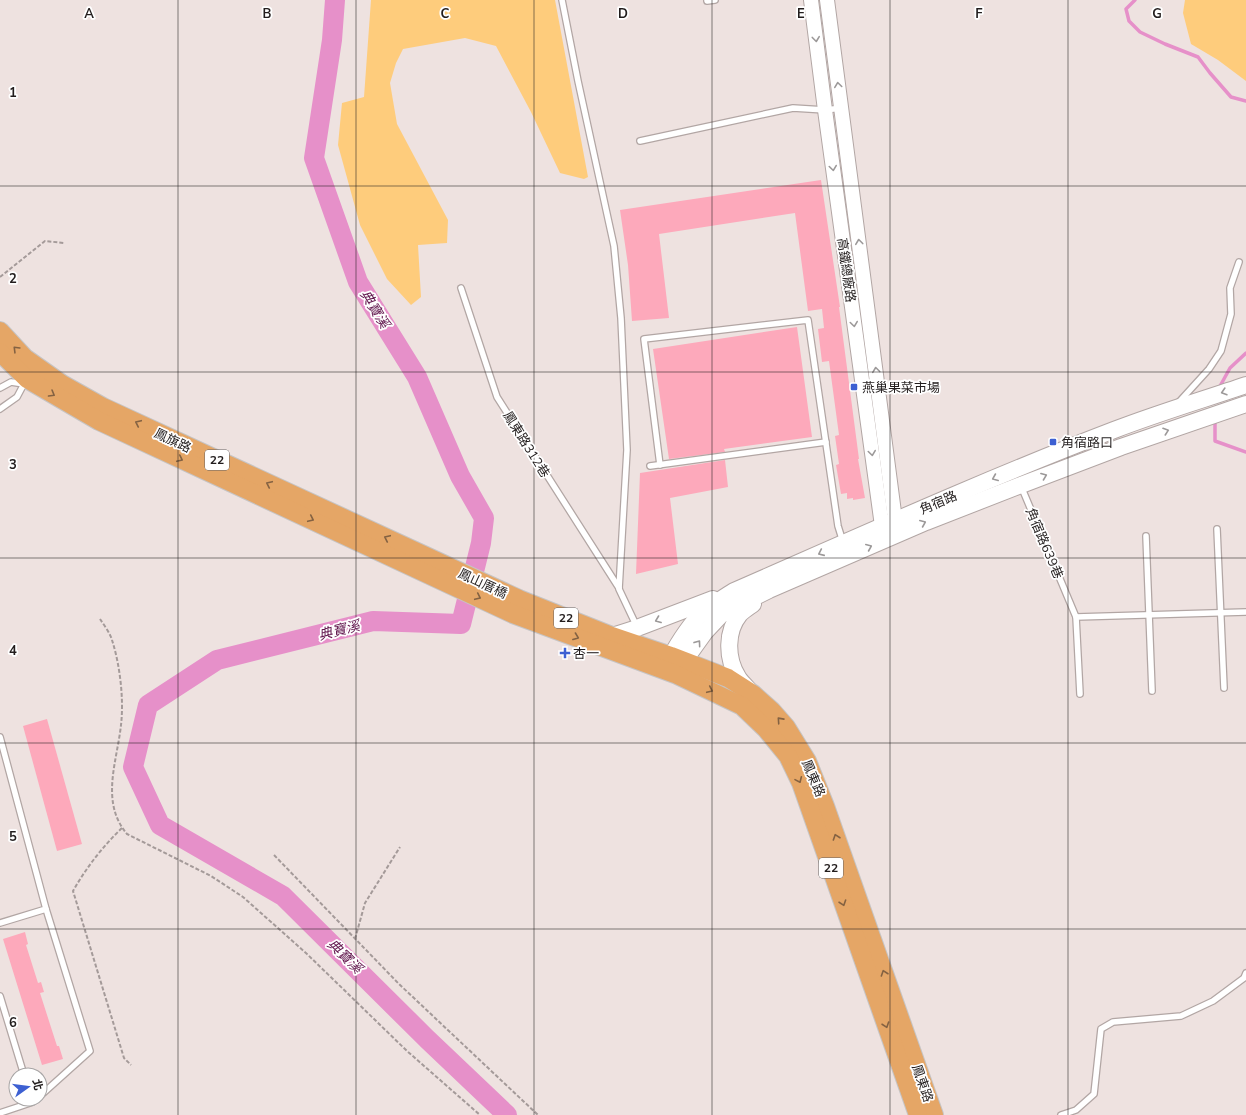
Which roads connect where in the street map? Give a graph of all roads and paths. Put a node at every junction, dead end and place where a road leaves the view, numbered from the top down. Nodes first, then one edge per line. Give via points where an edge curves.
1 (562, 0) edge
2 (715, 0) edge
3 (811, 0) edge
4 (827, 0) edge
5 (707, 1) dead end
6 (842, 108) junction
7 (825, 110) junction
8 (640, 141) dead end
9 (64, 243) dead end
10 (1239, 262) dead end
11 (0, 277) edge
12 (461, 288) dead end
13 (0, 331) edge
14 (0, 352) edge
15 (30, 375) junction
16 (1246, 385) edge
17 (0, 388) edge
18 (1246, 404) edge
19 (0, 409) edge
20 (1172, 409) junction
21 (826, 442) junction
22 (660, 465) junction
23 (650, 466) dead end
24 (1017, 477) junction
25 (1217, 529) dead end
26 (891, 530) junction
27 (1146, 536) dead end
28 (846, 549) junction
29 (445, 574) joint
30 (619, 589) junction
31 (769, 590) junction
32 (734, 591) junction
33 (516, 607) junction
34 (1246, 612) edge
35 (1221, 613) junction
36 (1149, 614) junction
37 (1076, 617) junction
38 (100, 619) dead end
39 (637, 628) junction
40 (612, 636) junction
41 (673, 665) junction
42 (1224, 688) dead end
43 (1152, 691) dead end
44 (753, 694) junction
45 (1080, 694) dead end
46 (0, 737) edge
47 (122, 828) junction
48 (400, 847) dead end
49 (274, 856) dead end
50 (46, 909) junction
51 (0, 923) edge
52 (354, 939) junction
53 (1246, 973) edge
54 (0, 996) edge
55 (131, 1065) dead end
56 (22, 1067) edge
57 (48, 1089) edge
58 (17, 1107) edge
59 (0, 1114) edge
60 (480, 1115) edge
61 (538, 1115) edge
62 (918, 1115) edge
63 (934, 1115) edge
64 (1061, 1115) edge

1 - 30 lane via 614,246 621,318 627,450
2 - 5 lane
3 -> 7 street, 高鐵總廠路
6 -> 4 street, 高鐵總廠路
6 - 7 lane
26 -> 6 street, 高鐵總廠路
7 - 8 lane via 794,108
7 -> 26 street, 高鐵總廠路
9 - 11 path via 45,242
10 - 20 lane via 1230,288 1231,314 1221,351 1209,369
12 - 30 lane, 鳳東路312巷 via 497,397
15 -> 13 main road, 鳳旗路 / 22 via 19,352
14 - 15 main road, 鳳旗路 / 22
15 - 17 lane
15 - 19 lane via 17,397
15 - 29 main road, 鳳旗路 / 22 via 62,384 103,407
16 -> 20 main road, 角宿路
24 -> 18 main road, 角宿路 via 1121,447
20 - 24 main road, 角宿路 via 1116,429
21 - 22 lane
21 - 22 lane via 808,320 644,339
21 - 28 lane via 838,526
22 - 23 lane
24 - 26 main road, 角宿路
24 - 37 lane, 角宿路639巷
25 - 35 lane
26 - 28 main road, 角宿路
27 - 36 lane
28 - 31 main road, 角宿路
28 -> 32 main road, 角宿路
29 - 33 main road, 鳳山厝橋 / 22
30 - 39 lane, 鳳東路312巷
41 -> 31 main road, 角宿路 via 721,615
31 - 44 main road via 741,613 730,636 733,666 738,677
32 -> 39 main road
32 - 41 main road, 角宿路 via 698,617 688,630
33 - 40 main road, 鳳東路 / 22
33 -> 41 main road, 鳳東路 / 22
34 - 35 lane
35 - 36 lane
35 - 42 lane
36 - 37 lane
36 - 43 lane
37 - 45 lane, 角宿路639巷
38 - 47 path via 112,639 122,687 121,724 112,778 113,808
39 - 40 main road
40 - 41 main road, 鳳東路 / 22
41 - 44 main road, 鳳東路 / 22 via 728,678
41 -> 62 main road, 鳳東路 / 22 via 742,706 766,729 788,756 804,791
63 -> 44 main road, 鳳東路 / 22 via 807,761 786,727
46 - 50 lane
47 - 55 path via 108,841 73,891 124,1058
47 - 60 path via 127,834 211,876 243,897 307,954 407,1052
48 - 52 path via 365,904
49 - 52 path
50 - 51 lane
50 - 57 lane via 90,1051
52 - 61 path
53 - 64 lane via 1244,978 1213,1001 1181,1016 1113,1022 1101,1029 1094,1094 1076,1110
54 - 56 lane
58 - 59 lane

